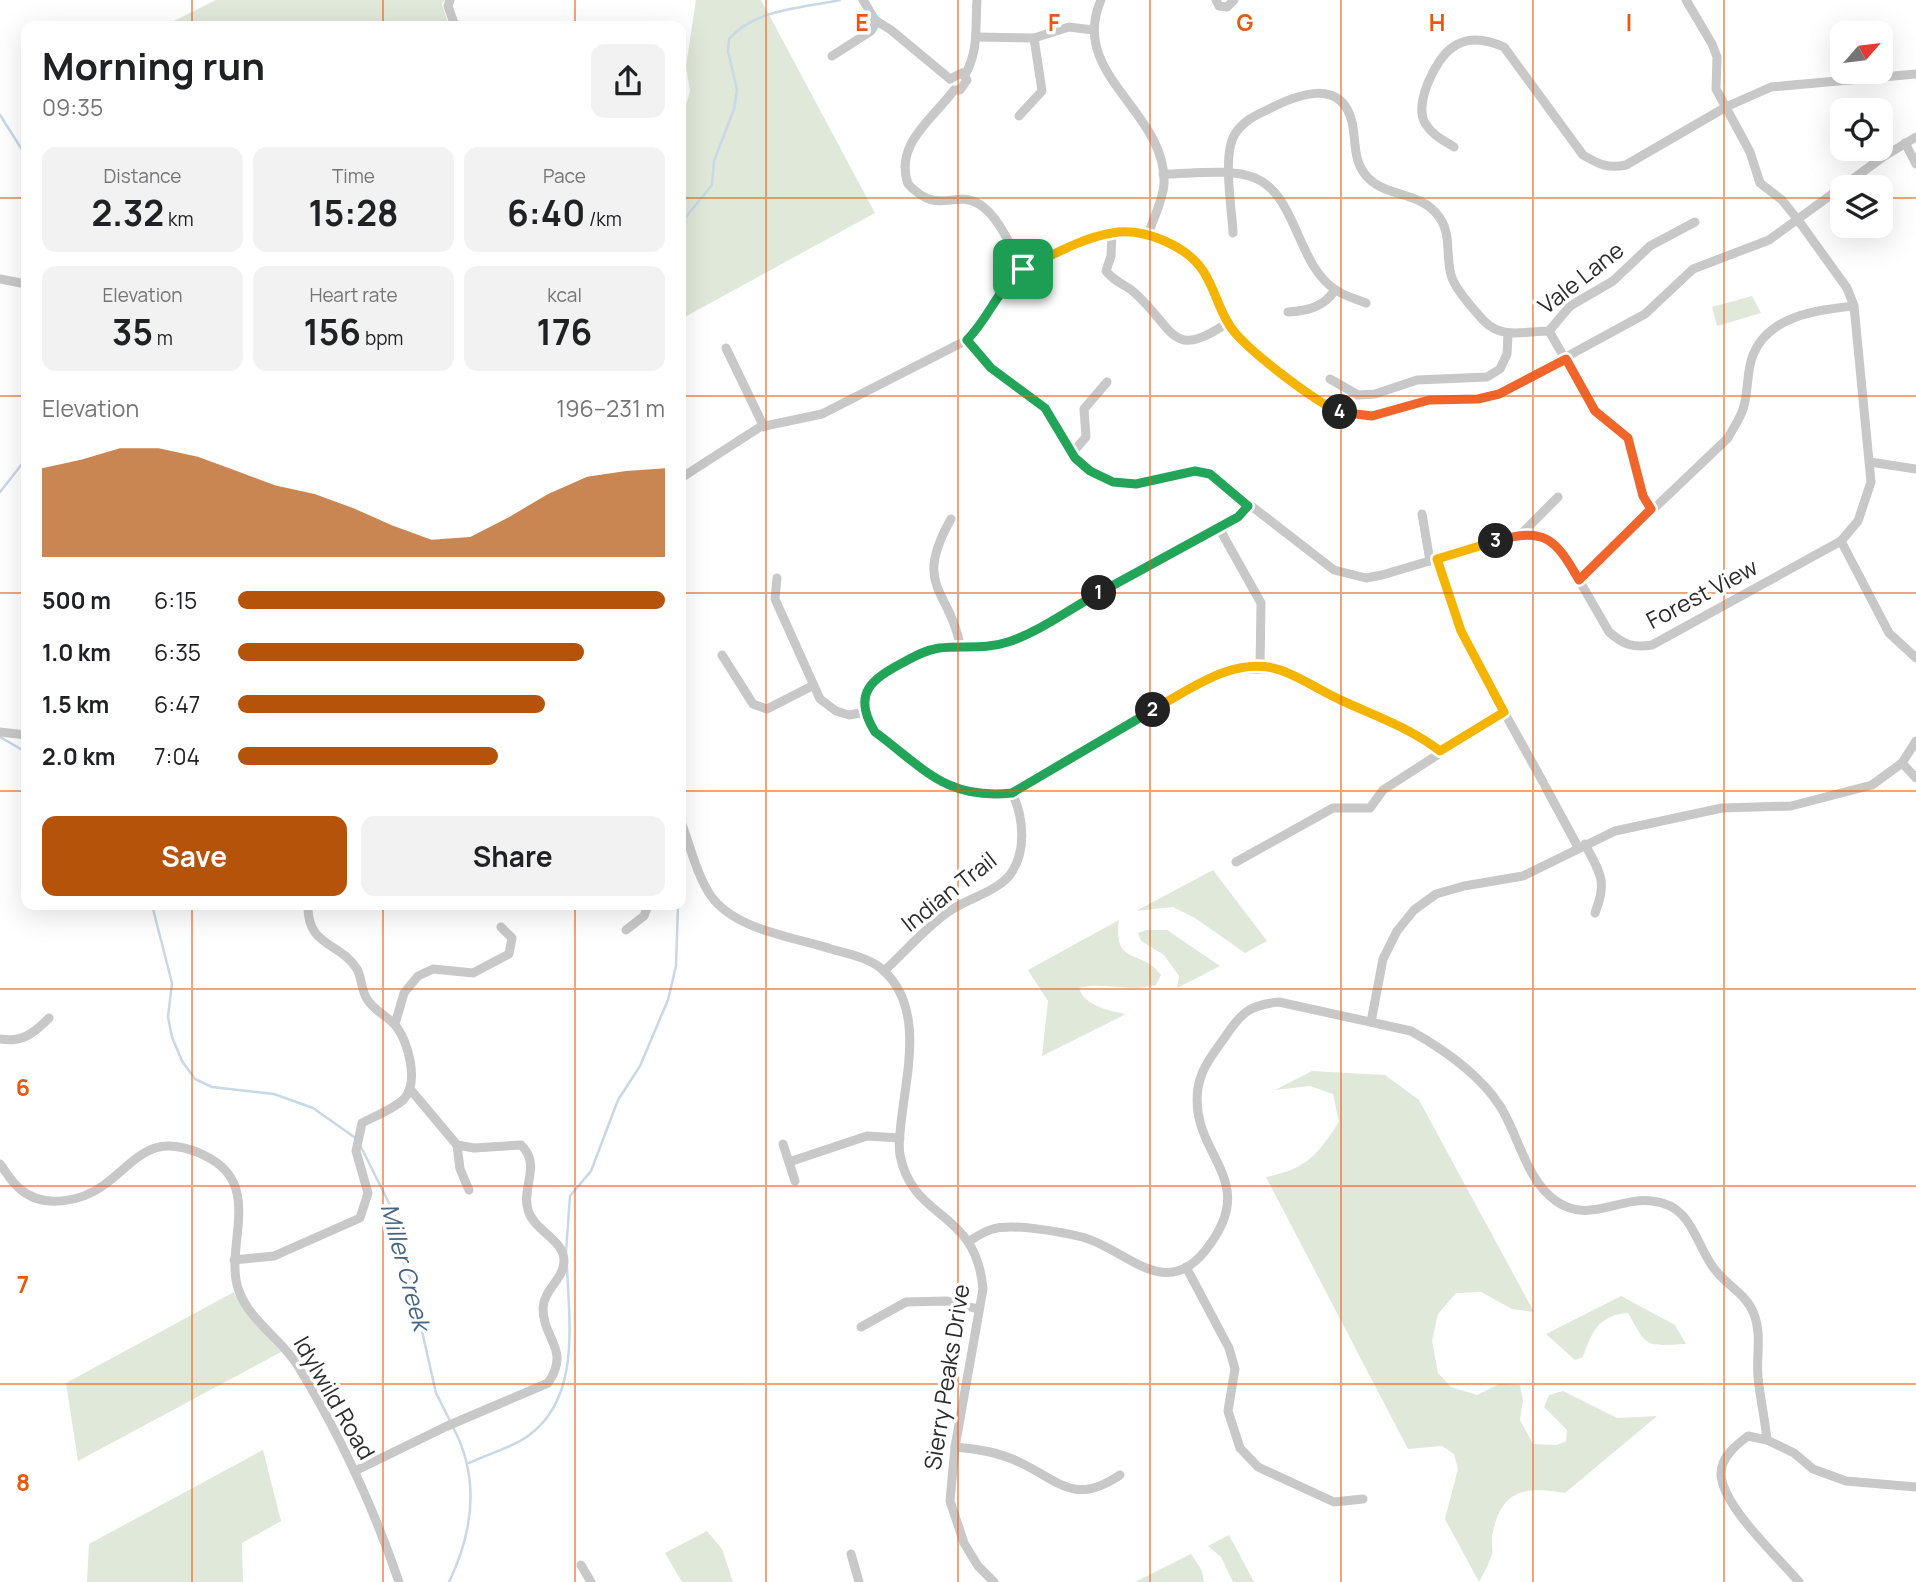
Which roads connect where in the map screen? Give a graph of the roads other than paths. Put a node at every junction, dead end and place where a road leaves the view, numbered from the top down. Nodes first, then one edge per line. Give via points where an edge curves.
1 (450, 0) edge
2 (863, 0) edge
3 (977, 0) edge
4 (1101, 0) edge
5 (1216, 0) edge
6 (1234, 0) edge
7 (1686, 0) edge
8 (453, 21) edge
9 (877, 21) junction
10 (1093, 30) junction
11 (978, 37) junction
12 (1034, 38) junction
13 (832, 56) dead end
14 (1916, 74) edge
15 (965, 75) junction
16 (950, 79) junction
17 (954, 90) junction
18 (1726, 107) junction
19 (1018, 117) dead end
20 (1916, 137) edge
21 (1905, 143) junction
22 (1454, 147) dead end
23 (1916, 164) edge
24 (1163, 174) junction
25 (1230, 174) junction
26 (1798, 220) junction
27 (1696, 222) dead end
28 (1112, 232) junction
29 (1233, 233) dead end
30 (1148, 235) junction
31 (1023, 269) junction
32 (0, 279) edge
33 (21, 283) edge
34 (1335, 290) junction
35 (1366, 303) dead end
36 (1854, 306) junction
37 (1287, 312) dead end
38 (1227, 323) junction
39 (1549, 331) junction
40 (1508, 334) junction
41 (967, 340) junction
42 (726, 348) dead end
43 (1566, 359) junction
44 (1330, 379) dead end
45 (1107, 382) dead end
46 (764, 426) junction
47 (1072, 453) junction
48 (1870, 462) junction
49 (1916, 469) edge
50 (686, 475) edge
51 (1558, 497) dead end
52 (1248, 506) junction
53 (1651, 509) junction
54 (1422, 514) dead end
55 (951, 519) dead end
56 (1219, 527) junction
57 (1521, 534) junction
58 (1841, 541) junction
59 (1434, 560) junction
60 (777, 578) dead end
61 (1579, 580) junction
62 (961, 649) junction
63 (722, 655) dead end
64 (1916, 658) edge
65 (1260, 668) junction
66 (812, 686) junction
67 (866, 712) junction
68 (1504, 712) junction
69 (0, 732) edge
70 (21, 734) edge
71 (1916, 741) edge
72 (1440, 751) junction
73 (1902, 763) junction
74 (1916, 778) edge
75 (1012, 793) junction
76 (686, 835) edge
77 (1581, 845) junction
78 (691, 848) junction
79 (686, 850) edge
80 (1236, 862) dead end
81 (309, 910) edge
82 (646, 910) edge
83 (1595, 913) dead end
84 (501, 927) dead end
85 (626, 930) dead end
86 (884, 971) junction
87 (49, 1018) dead end
88 (1371, 1022) junction
89 (395, 1024) junction
90 (0, 1039) edge
91 (411, 1089) junction
92 (900, 1138) junction
93 (783, 1144) dead end
94 (457, 1145) junction
95 (789, 1162) junction
96 (0, 1164) edge
97 (795, 1181) dead end
98 (469, 1190) dead end
99 (969, 1241) junction
100 (234, 1260) junction
101 (1186, 1267) junction
102 (978, 1309) junction
103 (860, 1326) dead end
104 (1767, 1440) junction
105 (955, 1447) junction
106 (355, 1471) junction
107 (1120, 1475) dead end
108 (1916, 1487) edge
109 (1363, 1499) dead end
110 (851, 1554) dead end
111 (581, 1565) dead end
112 (399, 1582) edge
113 (591, 1582) edge
114 (859, 1582) edge
115 (994, 1582) edge
116 (1799, 1582) edge

1 - 8 street via 447,6
2 - 9 street
3 - 11 street
4 - 10 street
5 - 6 street via 1227,7
7 - 18 street, Forest View via 1717,57 1716,89
9 - 13 street via 871,31
9 - 16 street
10 - 12 street via 1069,27
10 - 24 street via 1103,69 1136,109 1157,145
11 - 12 street
11 - 15 street
12 - 19 street via 1042,91
14 - 18 street via 1771,87
15 - 16 street
15 - 17 street via 964,87
16 - 17 street
17 - 31 street via 908,146 903,159 908,184 929,200 976,202 989,212
18 - 22 street via 1626,165 1597,164 1583,155 1504,47 1469,40 1444,56 1423,93 1420,108 1432,133
18 - 26 street, Forest View via 1750,152 1760,184 1782,200
20 - 21 street
21 - 23 street
21 - 26 street
24 - 25 street
24 - 30 street via 1164,187
25 - 29 street
25 - 34 street via 1255,178 1275,190 1320,275
25 - 40 street via 1234,135 1247,120 1309,91 1325,93 1342,104 1352,121 1363,172 1380,188 1417,198 1437,213 1449,237 1452,278 1485,322
26 - 36 street, Forest View via 1847,288
26 - 43 street via 1759,244 1693,269 1645,314
27 - 39 street, Vale Lane via 1650,246 1613,281 1570,306
28 - 30 street
28 - 31 street
28 - 38 street via 1106,271 1134,291 1178,339 1191,343 1204,339
30 - 38 street via 1189,256 1205,272
31 - 41 street via 1008,280
32 - 33 street
34 - 35 street
34 - 37 street via 1329,300 1312,309
36 - 48 street, Forest View
36 - 53 street via 1806,311 1762,341 1749,367 1743,408 1728,438
38 - 43 street via 1238,337 1319,400 1352,415 1372,416 1412,403 1499,394
39 - 40 street, Vale Lane
39 - 43 street
40 - 44 street via 1500,369 1487,377 1417,380 1358,395
41 - 46 street via 822,414
41 - 47 street via 991,368 1045,408
42 - 46 street
43 - 53 street via 1595,411 1628,438 1643,496
45 - 47 street via 1084,409 1086,437
46 - 50 street
47 - 52 street via 1090,471 1113,482 1136,484 1195,471 1210,474
48 - 49 street
48 - 58 street, Forest View via 1866,503
51 - 57 street
52 - 56 street
52 - 59 street via 1334,570 1350,576 1382,575
53 - 61 street
54 - 59 street
55 - 62 street via 938,541 933,577 940,599 956,623
56 - 62 street via 1011,641
56 - 65 street via 1261,603
57 - 59 street
57 - 61 street, Forest View via 1536,534 1560,547
58 - 61 street, Forest View via 1652,645 1635,648 1609,632
58 - 64 street via 1889,633
59 - 68 street via 1461,631
60 - 66 street via 775,600
62 - 67 street via 924,652 876,677 866,693
63 - 66 street via 753,704 767,709
65 - 72 street via 1299,678 1419,734
65 - 75 street via 1215,674
66 - 67 street via 836,712
67 - 75 street via 875,732 950,788 988,796
68 - 72 street
68 - 77 street
69 - 70 street
71 - 73 street
72 - 80 street via 1383,790 1370,808 1333,808
73 - 74 street
73 - 77 street via 1872,785 1826,798 1791,806 1722,808 1615,831
75 - 86 street, Indian Trail via 1023,835 1009,876 948,912
76 - 78 street
77 - 83 street via 1599,872 1604,891
77 - 88 street via 1540,870 1436,894 1413,910 1383,959
78 - 79 street
78 - 86 street via 711,895 743,921 865,960
81 - 89 street via 314,933 357,969 366,998
82 - 85 street
84 - 89 street via 512,938 509,954 473,973 433,969 418,976 404,993
86 - 92 street, Sierry Peaks Drive via 904,1002 910,1024
87 - 90 street via 34,1034
88 - 101 street via 1279,1002 1260,1004 1240,1014 1203,1070 1198,1089 1201,1127 1228,1183 1226,1218 1205,1252
88 - 104 street via 1411,1031 1431,1042 1483,1086 1500,1106 1541,1187 1556,1202 1594,1212 1632,1200 1656,1201 1674,1208 1692,1224 1712,1267 1743,1295 1754,1313
89 - 91 street via 408,1051
91 - 94 street
91 - 100 street via 403,1100 362,1123 356,1151 368,1193 360,1218 274,1256
92 - 95 street via 867,1136
92 - 99 street, Sierry Peaks Drive via 904,1173 915,1191
93 - 95 street
94 - 98 street
94 - 106 street via 521,1145 528,1152 532,1164 527,1208 537,1226 559,1246 564,1259 562,1271 544,1298 543,1312 558,1354 557,1371 548,1383
95 - 97 street
96 - 100 street, Idylwild Road via 20,1190 47,1201 78,1199 158,1146 187,1148 214,1160 231,1180 240,1206
99 - 101 street via 993,1228 1016,1228 1083,1237 1156,1272
99 - 102 street, Sierry Peaks Drive via 981,1269
100 - 106 street, Idylwild Road via 239,1294 297,1364
101 - 109 street via 1229,1348 1235,1369 1228,1411 1240,1448 1258,1467 1334,1502
102 - 103 street via 947,1301 906,1302
102 - 105 street, Sierry Peaks Drive
104 - 108 street via 1813,1469 1846,1481
104 - 116 street via 1748,1436 1730,1450 1721,1472 1725,1494
105 - 107 street via 989,1451 1020,1462 1072,1489 1095,1489
105 - 115 street, Sierry Peaks Drive via 950,1480 956,1524 978,1566
106 - 112 street, Idylwild Road
110 - 114 street
111 - 113 street

